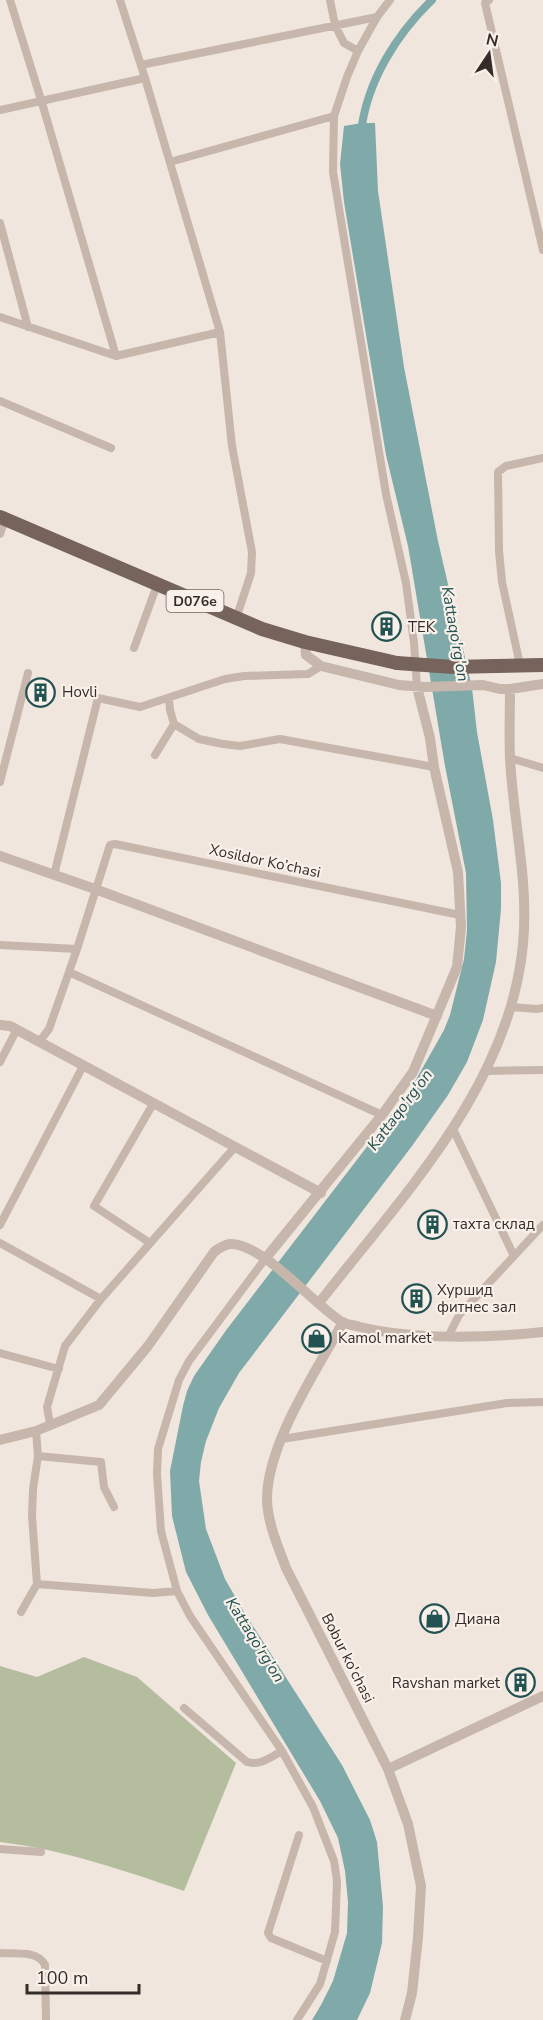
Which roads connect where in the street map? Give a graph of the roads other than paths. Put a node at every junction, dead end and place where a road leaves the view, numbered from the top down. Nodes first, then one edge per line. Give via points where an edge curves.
1 (10, 0) edge
2 (120, 0) edge
3 (330, 0) edge
4 (390, 0) edge
5 (489, 0) edge
6 (377, 17) junction
7 (335, 25) junction
8 (358, 51) junction
9 (141, 65) junction
10 (145, 78) junction
11 (42, 103) junction
12 (0, 111) edge
13 (334, 116) junction
14 (170, 162) junction
15 (0, 224) edge
16 (543, 250) edge
17 (0, 317) edge
18 (28, 327) junction
19 (220, 332) junction
20 (116, 356) junction
21 (0, 401) edge
22 (111, 448) dead end
23 (543, 458) edge
24 (3, 518) edge
25 (0, 534) edge
26 (157, 585) junction
27 (236, 619) junction
28 (305, 642) junction
29 (134, 648) dead end
30 (520, 665) junction
31 (543, 665) edge
32 (321, 666) junction
33 (28, 673) dead end
34 (543, 684) edge
35 (421, 687) junction
36 (510, 689) junction
37 (169, 698) junction
38 (174, 724) junction
39 (155, 755) dead end
40 (510, 758) junction
41 (434, 767) junction
42 (543, 768) edge
43 (0, 782) edge
44 (0, 856) edge
45 (54, 875) junction
46 (95, 889) junction
47 (460, 915) junction
48 (0, 945) edge
49 (77, 949) junction
50 (69, 972) junction
51 (511, 1007) junction
52 (543, 1008) edge
53 (437, 1016) junction
54 (0, 1025) edge
55 (16, 1029) junction
56 (39, 1042) junction
57 (0, 1062) edge
58 (83, 1066) junction
59 (543, 1070) edge
60 (486, 1071) junction
61 (153, 1104) junction
62 (382, 1115) junction
63 (453, 1129) junction
64 (234, 1148) junction
65 (321, 1193) junction
66 (0, 1225) edge
67 (543, 1225) edge
68 (0, 1243) edge
69 (150, 1243) junction
70 (514, 1256) junction
71 (268, 1262) junction
72 (101, 1299) junction
73 (320, 1303) junction
74 (343, 1323) junction
75 (543, 1332) edge
76 (449, 1335) junction
77 (0, 1353) edge
78 (59, 1369) junction
79 (543, 1402) edge
80 (50, 1424) junction
81 (36, 1431) junction
82 (282, 1439) junction
83 (0, 1440) edge
84 (38, 1456) junction
85 (114, 1507) dead end
86 (37, 1584) junction
87 (177, 1591) junction
88 (21, 1612) dead end
89 (543, 1696) edge
90 (184, 1708) dead end
91 (282, 1750) junction
92 (388, 1769) junction
93 (299, 1835) dead end
94 (0, 1849) edge
95 (41, 1852) dead end
96 (0, 1953) edge
97 (327, 1961) junction
98 (46, 2020) edge
99 (297, 2020) edge
100 (405, 2020) edge

1 - 11 street
2 - 9 street
3 - 7 street
4 - 6 street
5 - 16 street via 485,3
6 - 7 street
6 - 8 street
7 - 8 street via 344,43
7 - 9 street
8 - 13 street
9 - 10 street
10 - 11 street
10 - 14 street
11 - 12 street
11 - 20 street
13 - 14 street
13 - 35 street via 333,172
14 - 19 street
15 - 18 street
17 - 18 street
18 - 20 street
19 - 20 street
19 - 27 street via 232,446 252,552 251,573
21 - 22 street
23 - 30 street via 506,466 498,472 502,582
24 - 25 street
24 - 26 main road, D076e
26 - 27 main road, D076e
26 - 29 street
27 - 28 main road, D076e
28 - 30 main road, D076e, bridge via 398,663 453,668
28 - 32 street via 306,655
30 - 31 main road, D076e
32 - 35 street via 375,681
32 - 37 street via 308,674 225,679
33 - 43 street
34 - 36 street
35 - 36 street via 477,684
35 - 41 street
36 - 40 street
37 - 38 street
37 - 45 street via 140,707 98,698
38 - 39 street
38 - 41 street via 198,739 223,744 240,746 280,739
40 - 42 street
40 - 51 street via 524,895 523,945
41 - 47 street via 458,872
44 - 45 street
45 - 46 street
46 - 47 street, Xosildor Ko’chasi via 110,845 115,844
46 - 49 street
46 - 53 street
47 - 53 street via 457,967
48 - 49 street
49 - 50 street
50 - 56 street via 49,1029
50 - 62 street
51 - 52 street
51 - 60 street
53 - 62 street via 413,1072
54 - 55 street
55 - 56 street
55 - 57 street
56 - 58 street
58 - 61 street
58 - 66 street
59 - 60 street
60 - 63 street
61 - 64 street
61 - 69 street via 94,1206
62 - 65 street
63 - 70 street
63 - 73 street
64 - 65 street
64 - 69 street
65 - 71 street
67 - 70 street
68 - 72 street
69 - 72 street
70 - 76 street via 459,1315
71 - 73 street
71 - 80 street via 246,1247 223,1245 99,1405
71 - 87 street via 189,1361 178,1380 158,1449 161,1531
72 - 78 street via 65,1346
73 - 74 street
74 - 76 street via 398,1334
74 - 82 street, Bobur ko'chasi
75 - 76 street
77 - 78 street
78 - 80 street via 48,1407
79 - 82 street via 507,1402
80 - 81 street
81 - 83 street
81 - 84 street
82 - 92 street, Bobur ko'chasi via 270,1471 267,1500 273,1534 286,1568
84 - 85 street via 101,1462 104,1487
84 - 86 street via 32,1516
86 - 87 street via 153,1593
86 - 88 street
87 - 91 street
89 - 92 street
90 - 91 street via 248,1762 261,1762
91 - 97 street via 334,1861 335,1932
92 - 100 street, Bobur ko'chasi via 408,1824 421,1886 412,1994
93 - 97 street via 268,1933 271,1938
94 - 95 street
96 - 98 street via 42,1958
97 - 99 street via 320,1984

